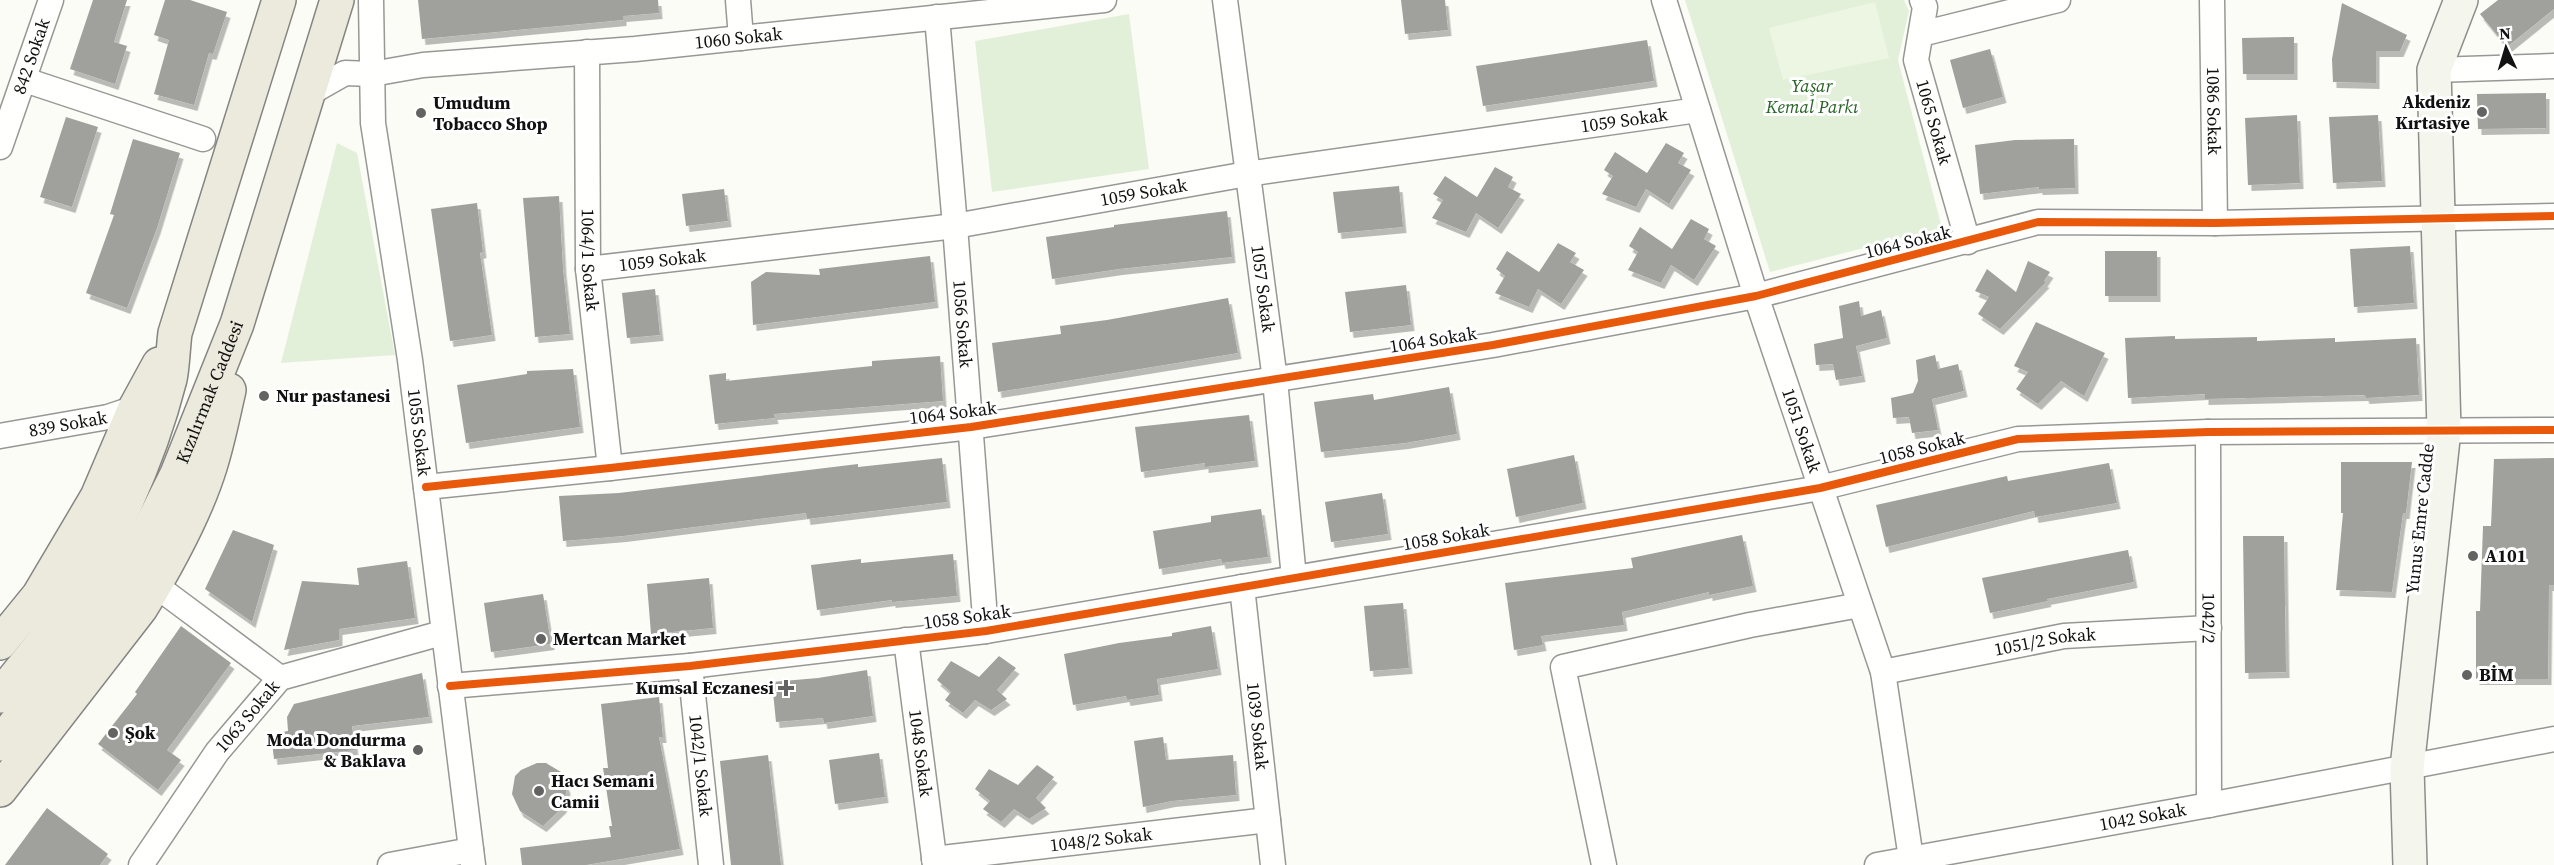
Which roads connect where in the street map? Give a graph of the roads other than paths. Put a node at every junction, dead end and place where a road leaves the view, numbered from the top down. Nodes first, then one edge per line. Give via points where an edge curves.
1 (51, 0) edge
2 (337, 0) edge
3 (371, 0) edge
4 (738, 0) edge
5 (1104, 0) edge
6 (1225, 0) edge
7 (1664, 0) edge
8 (1922, 0) edge
9 (2058, 0) edge
10 (2211, 0) edge
11 (2461, 0) edge
12 (272, 2) edge
13 (937, 17) junction
14 (1921, 34) junction
15 (741, 38) junction
16 (587, 52) junction
17 (2554, 66) edge
18 (2434, 70) junction
19 (372, 74) junction
20 (25, 80) junction
21 (308, 94) junction
22 (1698, 110) junction
23 (5, 115) edge
24 (203, 139) dead end
25 (0, 147) edge
26 (1247, 174) junction
27 (2554, 216) edge
28 (2440, 217) junction
29 (2215, 223) junction
30 (956, 226) junction
31 (1968, 242) junction
32 (588, 269) junction
33 (1756, 296) junction
34 (237, 324) junction
35 (175, 333) junction
36 (1275, 380) junction
37 (135, 408) junction
38 (971, 427) junction
39 (2444, 430) junction
40 (2554, 430) edge
41 (2208, 432) junction
42 (0, 436) edge
43 (610, 468) junction
44 (426, 487) junction
45 (1820, 488) junction
46 (1294, 578) junction
47 (155, 585) junction
48 (1242, 587) junction
49 (1860, 605) junction
50 (2209, 628) junction
51 (986, 631) junction
52 (442, 633) junction
53 (906, 640) junction
54 (0, 643) edge
55 (690, 666) junction
56 (1883, 672) junction
57 (280, 678) junction
58 (450, 686) junction
59 (0, 696) edge
60 (2554, 738) edge
61 (0, 744) edge
62 (2408, 768) junction
63 (0, 790) edge
64 (2209, 805) junction
65 (1268, 820) junction
66 (472, 858) edge
67 (935, 862) edge
68 (1912, 862) edge
69 (141, 865) edge
70 (390, 865) edge
71 (711, 865) edge
72 (1273, 865) edge
73 (1604, 865) edge
74 (1877, 865) edge
75 (2410, 865) edge

1 - 20 street, 842 Sokak
2 - 21 main road, Kızılırmak Caddesi
3 - 19 street, 1055 Sokak
4 - 15 street
5 - 13 street, 1060 Sokak
6 - 26 street, 1057 Sokak
7 - 22 street, 1051 Sokak
8 - 14 street, 1065 Sokak via 1925,7
9 - 14 street
10 - 29 street, 1086 Sokak
11 - 18 street, Yunus Emre Cadde
12 - 35 main road, Kızılırmak Caddesi
13 - 15 street, 1060 Sokak
13 - 30 street, 1056 Sokak
14 - 31 street, 1065 Sokak via 1916,60
15 - 16 street, 1060 Sokak
16 - 19 street, 1060 Sokak via 423,65
16 - 32 street, 1064/1 Sokak
17 - 18 street
18 - 28 street, Yunus Emre Cadde
19 - 21 street, 1060 Sokak via 345,73
19 - 44 street, 1055 Sokak via 373,123
20 - 23 street, 842 Sokak
20 - 24 street
21 - 34 main road, Kızılırmak Caddesi
22 - 26 street, 1059 Sokak
22 - 33 street, 1051 Sokak
23 - 25 street, 842 Sokak
26 - 30 street, 1059 Sokak
26 - 36 street, 1057 Sokak
27 - 28 street, 1064 Sokak
28 - 29 street, 1064 Sokak
28 - 39 street, Yunus Emre Cadde
29 - 31 street, 1064 Sokak via 2038,222
30 - 32 street, 1059 Sokak
30 - 38 street, 1056 Sokak
31 - 33 street, 1064 Sokak
32 - 43 street, 1064/1 Sokak
33 - 36 street, 1064 Sokak via 1493,345
33 - 45 street, 1051 Sokak
34 - 47 main road via 233,376 210,469
34 - 61 main road, Kızılırmak Caddesi via 177,474 134,560
35 - 37 main road
35 - 59 main road, Kızılırmak Caddesi via 170,377 149,448 120,516 55,626
36 - 38 street, 1064 Sokak
36 - 46 street, 1057 Sokak
37 - 42 street, 839 Sokak via 108,417
37 - 54 main road via 97,497 39,595
38 - 43 street, 1064 Sokak
38 - 51 street, 1056 Sokak
39 - 40 street, 1058 Sokak
39 - 41 street, 1058 Sokak
39 - 62 street, Yunus Emre Cadde
41 - 45 street, 1058 Sokak via 2018,440
41 - 50 street, 1042/2
43 - 44 street, 1064 Sokak
44 - 52 street, 1055 Sokak
45 - 46 street, 1058 Sokak
45 - 49 street, 1051 Sokak
46 - 48 street, 1058 Sokak
47 - 57 street
47 - 63 main road
48 - 51 street, 1058 Sokak
48 - 65 street, 1039 Sokak
49 - 56 street, 1051 Sokak
49 - 73 street via 1563,667
50 - 56 street, 1051/2 Sokak via 2064,636
50 - 64 street, 1042/2
51 - 53 street, 1058 Sokak
52 - 57 street, 1063 Sokak
52 - 58 street, 1055 Sokak
53 - 55 street, 1058 Sokak
53 - 67 street, 1048 Sokak
55 - 58 street, 1058 Sokak
55 - 71 street, 1042/1 Sokak
56 - 68 street, 1051 Sokak
57 - 69 street, 1063 Sokak via 217,752
58 - 66 street, 1055 Sokak
60 - 62 street, 1042 Sokak
62 - 64 street, 1042 Sokak
62 - 75 street, Yunus Emre Cadde
64 - 68 street, 1042 Sokak
65 - 67 street, 1048/2 Sokak
65 - 72 street, 1039 Sokak
66 - 70 street
68 - 74 street, 1042 Sokak

